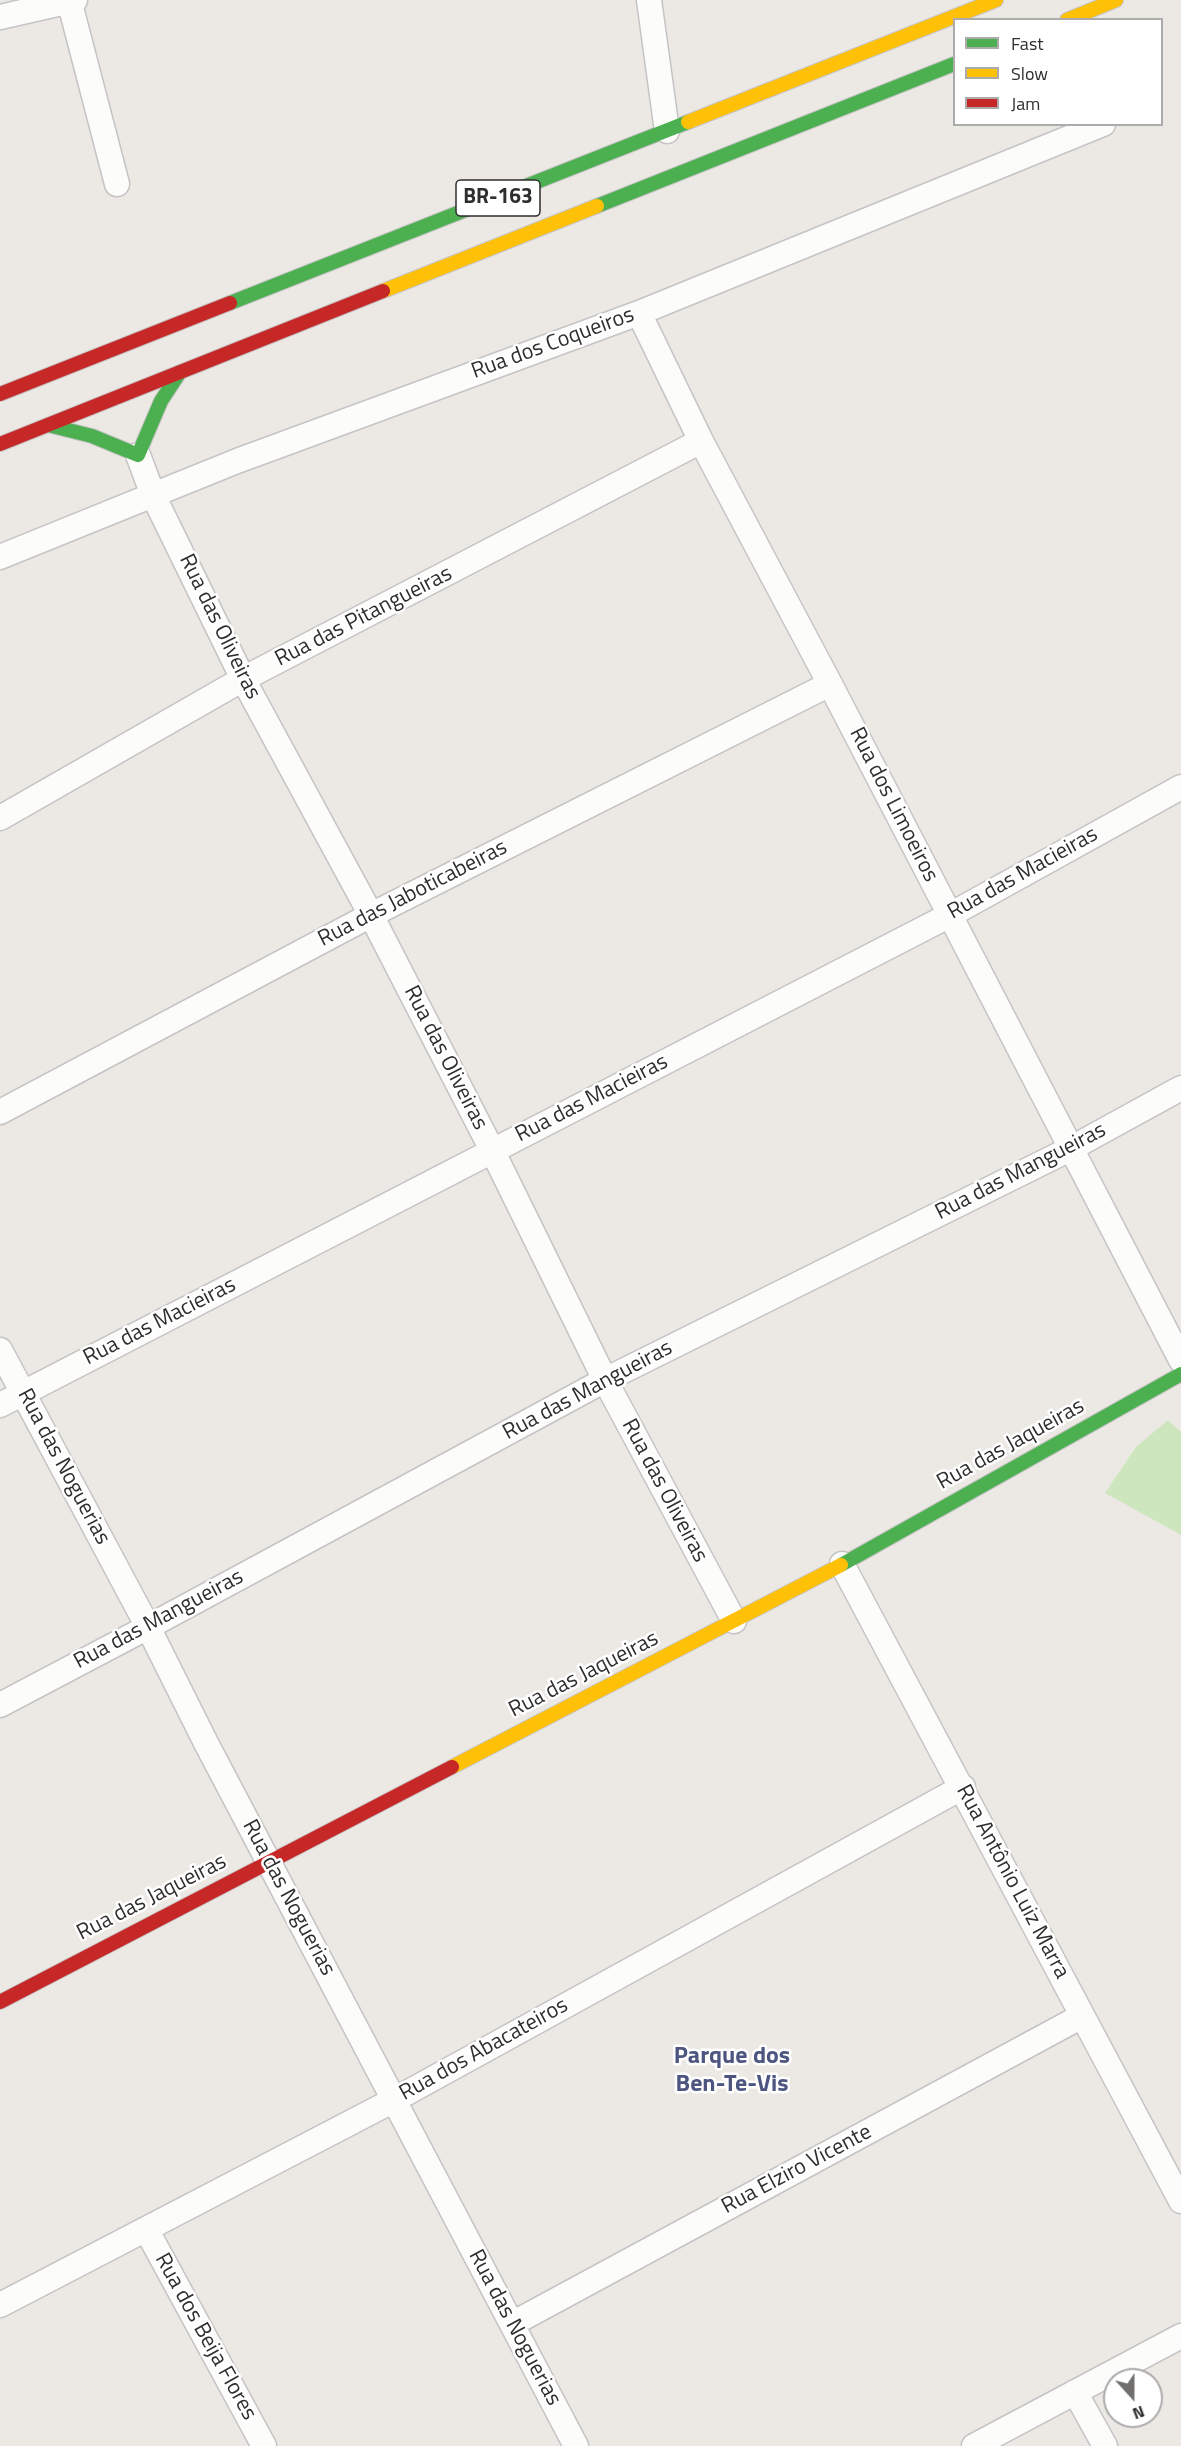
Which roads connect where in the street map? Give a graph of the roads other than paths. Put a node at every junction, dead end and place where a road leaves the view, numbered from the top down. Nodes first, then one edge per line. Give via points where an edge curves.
1 (71, 0) edge
2 (649, 0) edge
3 (996, 0) edge
4 (1116, 0) edge
5 (0, 17) edge
6 (1072, 18) edge
7 (953, 64) edge
8 (1098, 126) edge
9 (667, 131) junction
10 (117, 184) dead end
11 (639, 313) junction
12 (180, 372) junction
13 (0, 394) edge
14 (48, 425) junction
15 (701, 441) junction
16 (0, 444) edge
17 (138, 455) junction
18 (153, 495) junction
19 (0, 557) edge
20 (243, 680) junction
21 (830, 684) junction
22 (1181, 787) edge
23 (0, 818) edge
24 (371, 915) junction
25 (950, 915) junction
26 (1181, 1088) edge
27 (0, 1112) edge
28 (1070, 1149) junction
29 (492, 1150) junction
30 (0, 1350) edge
31 (1181, 1360) edge
32 (1181, 1374) edge
33 (605, 1380) junction
34 (22, 1393) junction
35 (0, 1405) edge
36 (842, 1564) junction
37 (734, 1621) junction
38 (148, 1627) junction
39 (0, 1705) edge
40 (963, 1787) junction
41 (269, 1860) junction
42 (0, 2002) edge
43 (1082, 2016) junction
44 (394, 2100) junction
45 (1181, 2201) edge
46 (146, 2229) junction
47 (0, 2305) edge
48 (512, 2324) junction
49 (1181, 2336) edge
50 (1075, 2392) junction
51 (264, 2446) edge
52 (576, 2446) edge
53 (974, 2446) edge
54 (1105, 2446) edge

1 - 5 street
1 - 10 street
2 - 9 street
3 - 9 main road, BR-163
4 - 6 main road
7 - 12 main road, BR-163
8 - 11 street, Rua dos Coqueiros
9 - 13 main road, BR-163
11 - 15 street, Rua dos Limoeiros
11 - 18 street, Rua dos Coqueiros
12 - 14 main road, BR-163
12 - 17 main road via 161,401
14 - 16 main road, BR-163
14 - 17 main road via 92,436
15 - 20 street, Rua das Pitangueiras
15 - 21 street, Rua dos Limoeiros
17 - 18 street, Rua das Oliveiras
18 - 19 street, Rua dos Coqueiros
18 - 20 street, Rua das Oliveiras
20 - 23 street, Rua das Pitangueiras
20 - 24 street, Rua das Oliveiras
21 - 24 street, Rua das Jaboticabeiras
21 - 25 street, Rua dos Limoeiros
22 - 25 street, Rua das Macieiras
24 - 27 street, Rua das Jaboticabeiras
24 - 29 street, Rua das Oliveiras
25 - 28 street, Rua dos Limoeiros
25 - 29 street, Rua das Macieiras
26 - 28 street, Rua das Mangueiras
28 - 31 street, Rua dos Limoeiros
28 - 33 street, Rua das Mangueiras
29 - 33 street, Rua das Oliveiras
29 - 34 street, Rua das Macieiras
30 - 34 street, Rua das Noguerias
32 - 36 main road, Rua das Jaqueiras
33 - 37 street, Rua das Oliveiras
33 - 38 street, Rua das Mangueiras
34 - 35 street, Rua das Macieiras
34 - 38 street, Rua das Noguerias
36 - 37 main road, Rua das Jaqueiras
36 - 40 street, Rua Antônio Luiz Marra
37 - 41 main road, Rua das Jaqueiras
38 - 39 street, Rua das Mangueiras
38 - 41 street, Rua das Noguerias
40 - 43 street, Rua Antônio Luiz Marra
40 - 44 street, Rua dos Abacateiros
41 - 42 main road, Rua das Jaqueiras
41 - 44 street, Rua das Noguerias
43 - 45 street, Rua Antônio Luiz Marra
43 - 48 street, Rua Elziro Vicente
44 - 46 street, Rua dos Abacateiros
44 - 48 street, Rua das Noguerias
46 - 47 street, Rua dos Abacateiros
46 - 51 street, Rua dos Beija Flores
48 - 52 street, Rua das Noguerias
49 - 50 street
50 - 53 street
50 - 54 street

